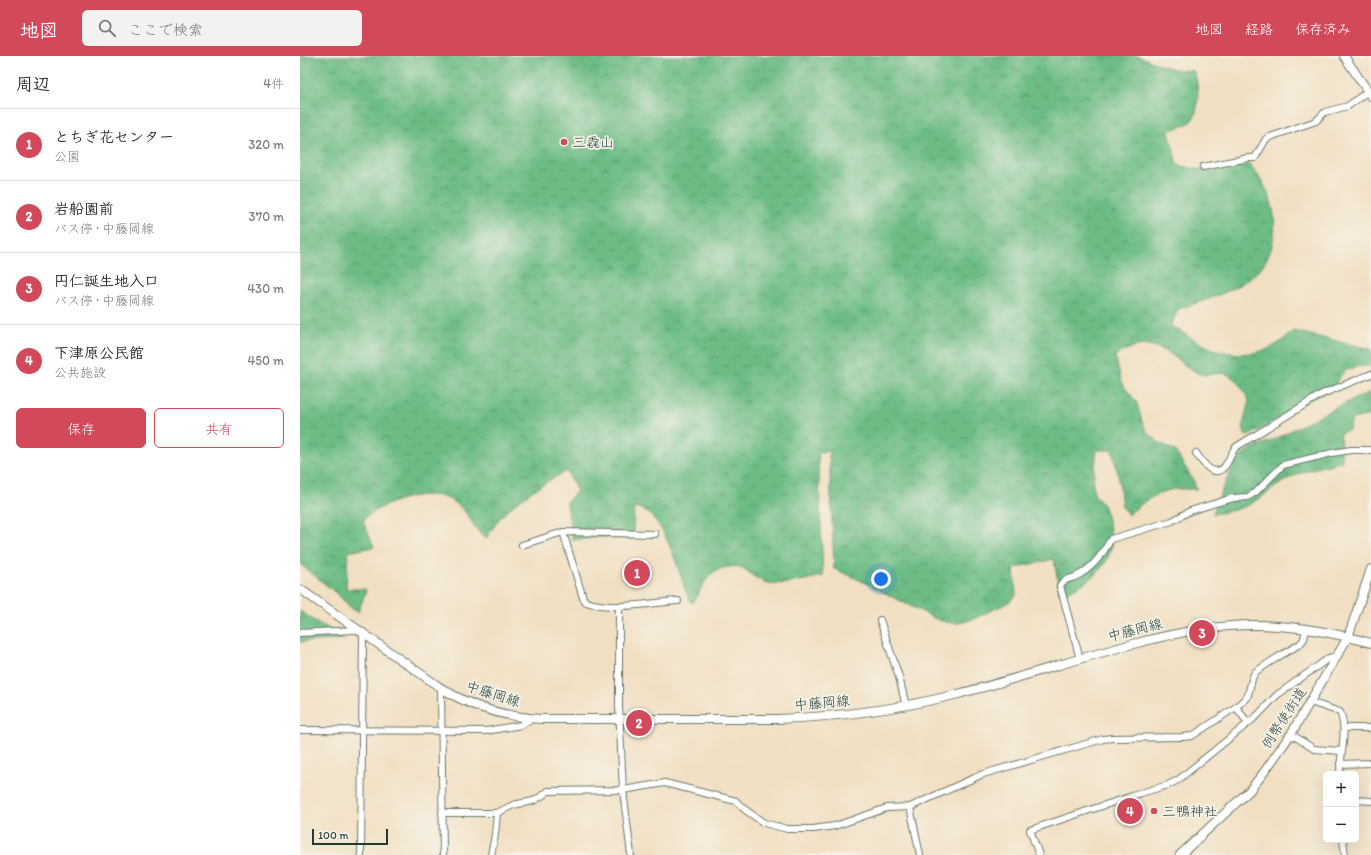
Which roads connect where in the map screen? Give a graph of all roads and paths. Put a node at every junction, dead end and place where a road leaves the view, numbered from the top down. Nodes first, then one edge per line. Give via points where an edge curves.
1 (1344, 56) edge
2 (1370, 94) edge
3 (1203, 167) dead end
4 (1371, 374) edge
5 (1371, 450) edge
6 (1196, 453) dead end
7 (563, 532) junction
8 (655, 534) dead end
9 (522, 545) dead end
10 (1371, 571) edge
11 (300, 589) edge
12 (678, 601) dead end
13 (619, 606) junction
14 (880, 620) dead end
15 (1306, 628) junction
16 (360, 630) junction
17 (300, 633) edge
18 (1348, 637) junction
19 (1371, 643) edge
20 (1337, 656) junction
21 (1080, 658) junction
22 (441, 688) junction
23 (1310, 702) junction
24 (906, 706) junction
25 (1236, 707) junction
26 (533, 718) junction
27 (620, 720) junction
28 (1248, 723) junction
29 (1344, 728) junction
30 (1371, 728) edge
31 (300, 730) edge
32 (362, 730) junction
33 (441, 731) junction
34 (1291, 734) junction
35 (1342, 751) junction
36 (1371, 763) edge
37 (1340, 764) junction
38 (1340, 771) edge
39 (622, 790) junction
40 (1359, 800) edge
41 (1371, 801) edge
42 (910, 807) junction
43 (442, 813) junction
44 (497, 813) junction
45 (1343, 843) edge
46 (360, 855) edge
47 (443, 855) edge
48 (491, 855) edge
49 (631, 855) edge
50 (920, 855) edge
51 (1039, 855) edge
52 (1180, 855) edge
53 (1345, 855) edge

1 - 2 main road
2 - 3 street via 1348,106 1325,112 1316,121 1266,139 1255,158
4 - 6 street via 1322,394 1236,447 1223,469 1208,468
5 - 21 street via 1332,453 1284,465 1248,497 1216,503 1190,511 1172,521 1111,539 1097,561 1062,582 1060,586
7 - 8 street
7 - 9 street
7 - 13 street via 586,602
10 - 18 main road, 例幣使街道
11 - 16 main road, 中藤岡線
12 - 13 street
13 - 27 street
14 - 24 street
15 - 18 main road, 中藤岡線
15 - 21 main road, 中藤岡線 via 1253,625 1201,629 1159,637
15 - 25 street via 1300,644 1255,672 1248,695
16 - 17 street
16 - 22 main road, 中藤岡線
16 - 32 street
18 - 19 main road, 中藤岡線
18 - 20 main road, 例幣使街道
20 - 23 main road, 例幣使街道
20 - 28 street via 1328,658 1277,695
21 - 24 main road, 中藤岡線
22 - 26 main road, 中藤岡線 via 478,706 500,713
22 - 33 street
23 - 29 street via 1340,712
23 - 34 main road, 例幣使街道
24 - 27 main road, 中藤岡線 via 788,719
25 - 28 street
25 - 42 street via 1192,736 1103,739 983,774
26 - 27 main road, 中藤岡線
26 - 33 street via 521,725 486,731
27 - 39 street
28 - 51 street via 1178,780 1168,785 1030,830
29 - 30 street
29 - 35 street
31 - 32 street
32 - 33 street
32 - 46 street
33 - 43 street
34 - 35 street via 1314,749
34 - 52 main road, 例幣使街道 via 1249,791
35 - 37 street
36 - 37 street
37 - 38 street
39 - 42 street via 664,783 736,800 764,823 787,829 835,826 887,808
39 - 44 street via 548,791 533,801
39 - 49 street
40 - 41 street
42 - 50 street
43 - 44 street
43 - 47 street
44 - 48 street
45 - 53 street

